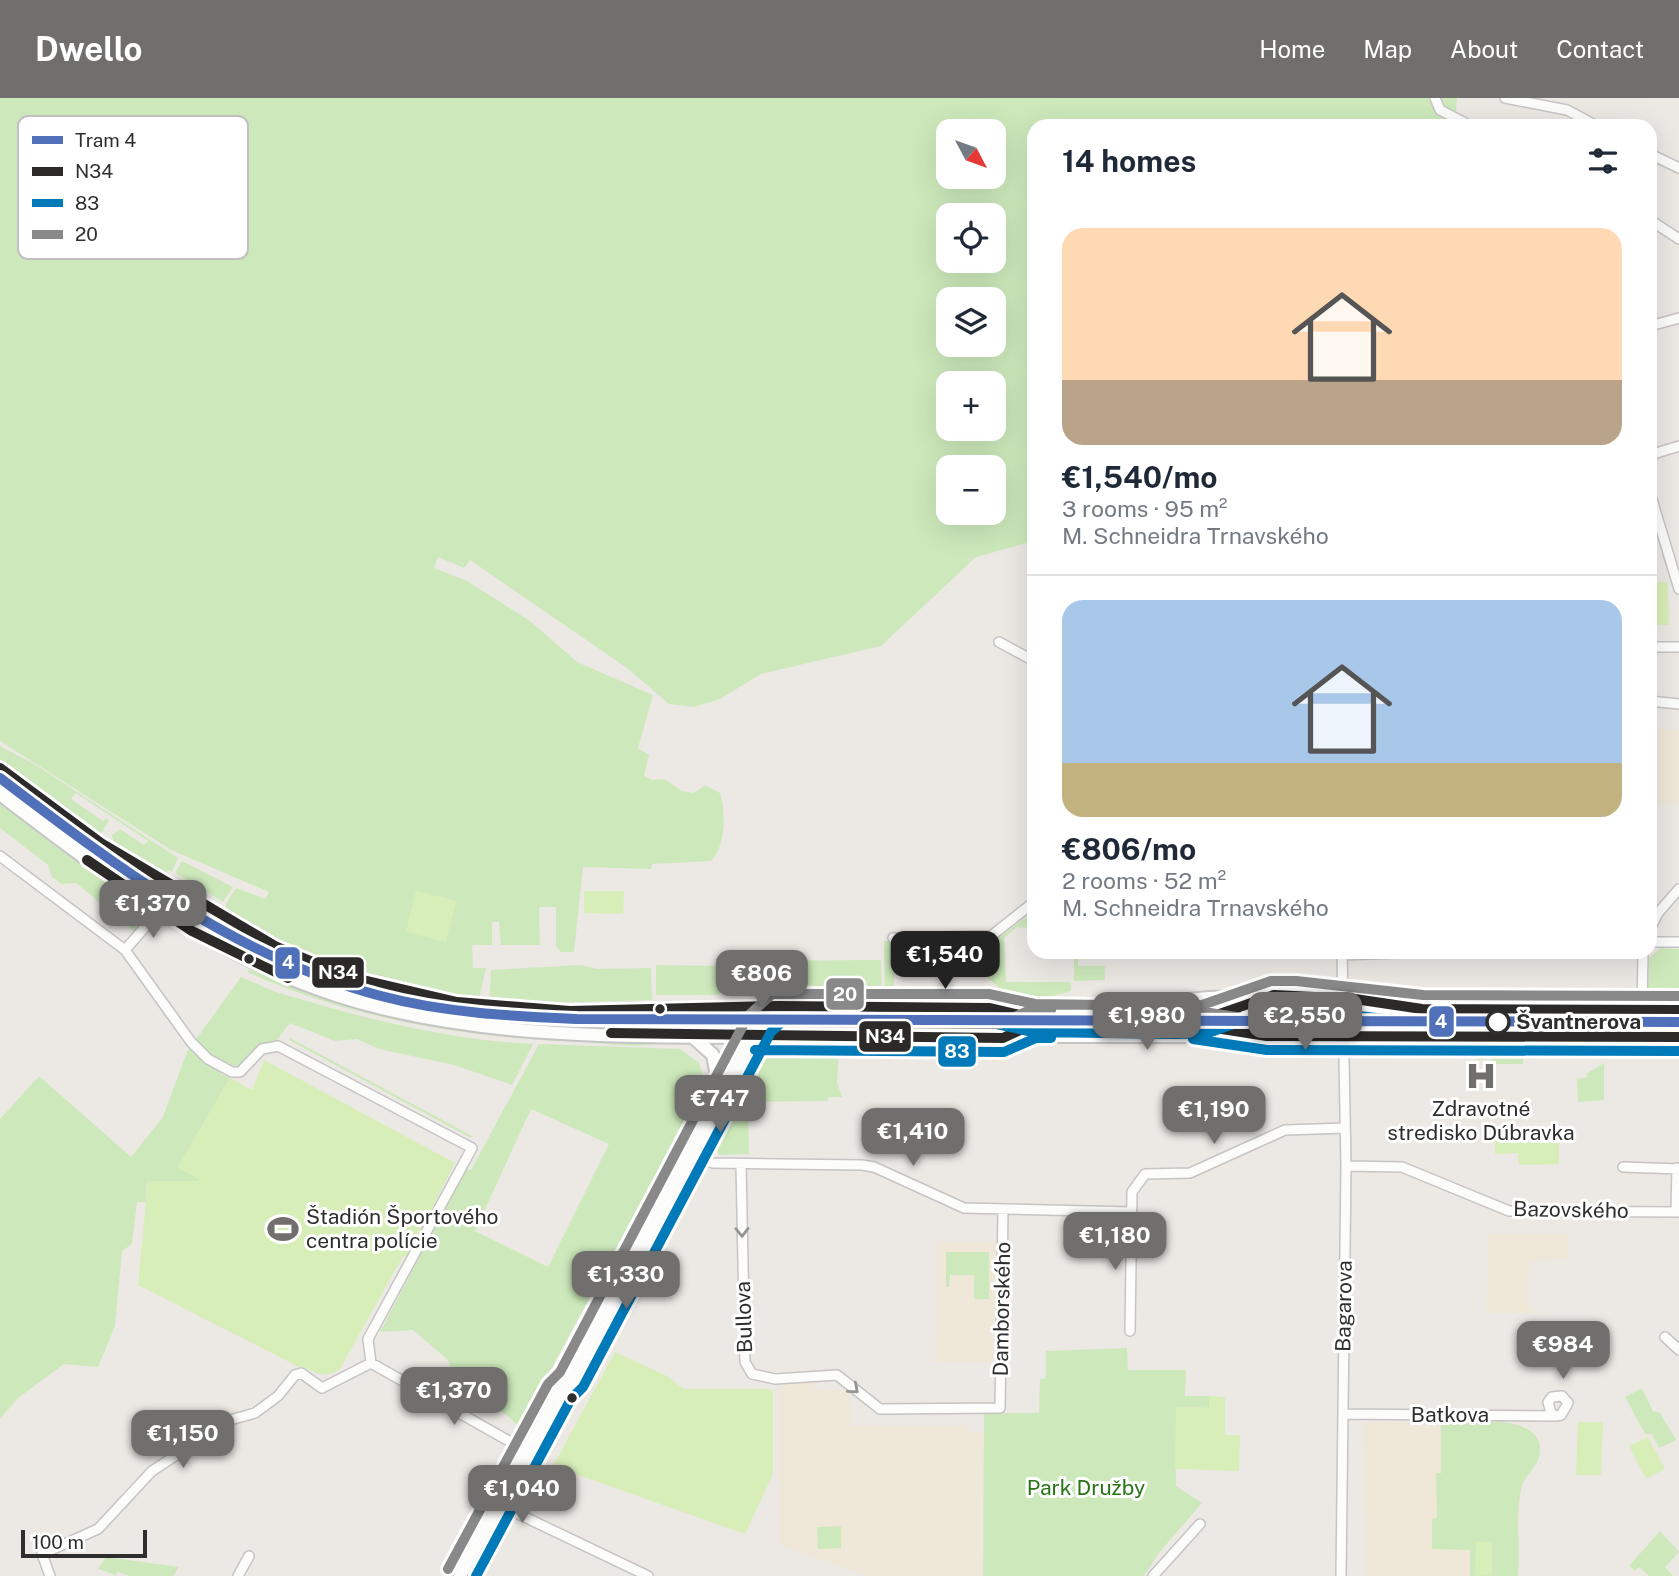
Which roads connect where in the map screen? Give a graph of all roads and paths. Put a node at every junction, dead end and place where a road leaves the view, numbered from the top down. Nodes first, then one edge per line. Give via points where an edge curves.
1 (1435, 98) edge
2 (1504, 98) edge
3 (1457, 119) edge
4 (1584, 119) edge
5 (1657, 157) edge
6 (1679, 168) edge
7 (1657, 225) edge
8 (1679, 239) edge
9 (1679, 318) edge
10 (1657, 324) edge
11 (1679, 446) edge
12 (1657, 453) edge
13 (1657, 516) edge
14 (1679, 589) edge
15 (999, 642) dead end
16 (1657, 647) edge
17 (1679, 647) edge
18 (1027, 657) edge
19 (1657, 702) edge
20 (1679, 704) edge
21 (0, 768) edge
22 (0, 794) edge
23 (0, 856) edge
24 (1679, 889) edge
25 (1027, 908) edge
26 (159, 911) junction
27 (1657, 919) edge
28 (893, 938) dead end
29 (1657, 942) edge
30 (1679, 942) edge
31 (125, 950) junction
32 (1343, 959) edge
33 (1643, 959) edge
34 (1343, 998) junction
35 (778, 1006) junction
36 (736, 1007) junction
37 (1422, 1009) junction
38 (1642, 1010) junction
39 (1679, 1010) edge
40 (1344, 1018) junction
41 (1343, 1035) junction
42 (692, 1036) junction
43 (755, 1036) junction
44 (1679, 1037) edge
45 (721, 1098) junction
46 (1345, 1128) junction
47 (690, 1157) junction
48 (741, 1164) junction
49 (1346, 1166) junction
50 (1623, 1167) dead end
51 (1678, 1169) edge
52 (1003, 1210) junction
53 (1130, 1212) junction
54 (1677, 1212) edge
55 (1130, 1331) dead end
56 (1665, 1337) dead end
57 (1679, 1350) edge
58 (371, 1363) junction
59 (1000, 1408) joint
60 (1343, 1414) junction
61 (1556, 1416) dead end
62 (533, 1454) junction
63 (510, 1510) junction
64 (1200, 1524) dead end
65 (249, 1556) dead end
66 (50, 1576) edge
67 (238, 1576) edge
68 (460, 1576) edge
69 (476, 1576) edge
70 (648, 1576) edge
71 (1153, 1576) edge
72 (1341, 1576) edge

1 - 3 street via 1440,110
2 - 4 street via 1567,110
5 - 6 street
7 - 8 street
9 - 10 street
11 - 12 street
13 - 14 street
15 - 18 street
16 - 17 street
19 - 20 street
21 - 36 main road via 123,857 263,940 346,976 425,996 497,1007 602,1011
22 - 26 main road
23 - 31 street
24 - 27 street
25 - 28 street via 991,936
26 - 31 street
26 - 42 main road via 215,944 289,978 398,1013 528,1030
29 - 30 street
31 - 58 street via 208,1059 240,1072 262,1049 278,1046 471,1148 368,1339
32 - 34 street, Bagarova
33 - 38 street
34 - 35 main road via 1274,995 1101,1008
34 - 37 main road
34 - 40 street, Bagarova
35 - 36 main road
35 - 43 main road via 760,1023
36 - 43 main road via 748,1018
37 - 38 main road
37 - 40 main road via 1352,1012
38 - 39 main road
40 - 41 street, Bagarova
41 - 43 main road
41 - 44 main road
41 - 46 street, Bagarova
42 - 43 main road
42 - 45 main road via 713,1055
43 - 45 main road
45 - 47 main road
46 - 49 street, Bagarova
46 - 53 street via 1285,1130 1190,1173 1145,1174 1132,1192
47 - 48 street
47 - 62 main road via 561,1391
48 - 52 street via 869,1166 964,1208
48 -> 59 street, Bullova via 745,1362 752,1374 775,1379 837,1375 880,1409
49 - 54 street, Bazovského via 1402,1167 1509,1211
49 - 60 street, Bagarova
50 - 51 street
51 - 54 street
52 - 53 street
52 - 59 street, Damborského
53 - 55 street
56 - 57 street
58 - 62 street
58 - 66 street via 322,1388 301,1373 295,1375 278,1396 255,1413 230,1420 152,1471 98,1529 42,1554
60 - 61 street, Batkova
60 - 72 street, Bagarova
62 - 63 main road
62 - 68 main road
63 - 69 main road
63 - 70 street
64 - 71 street
65 - 67 street

